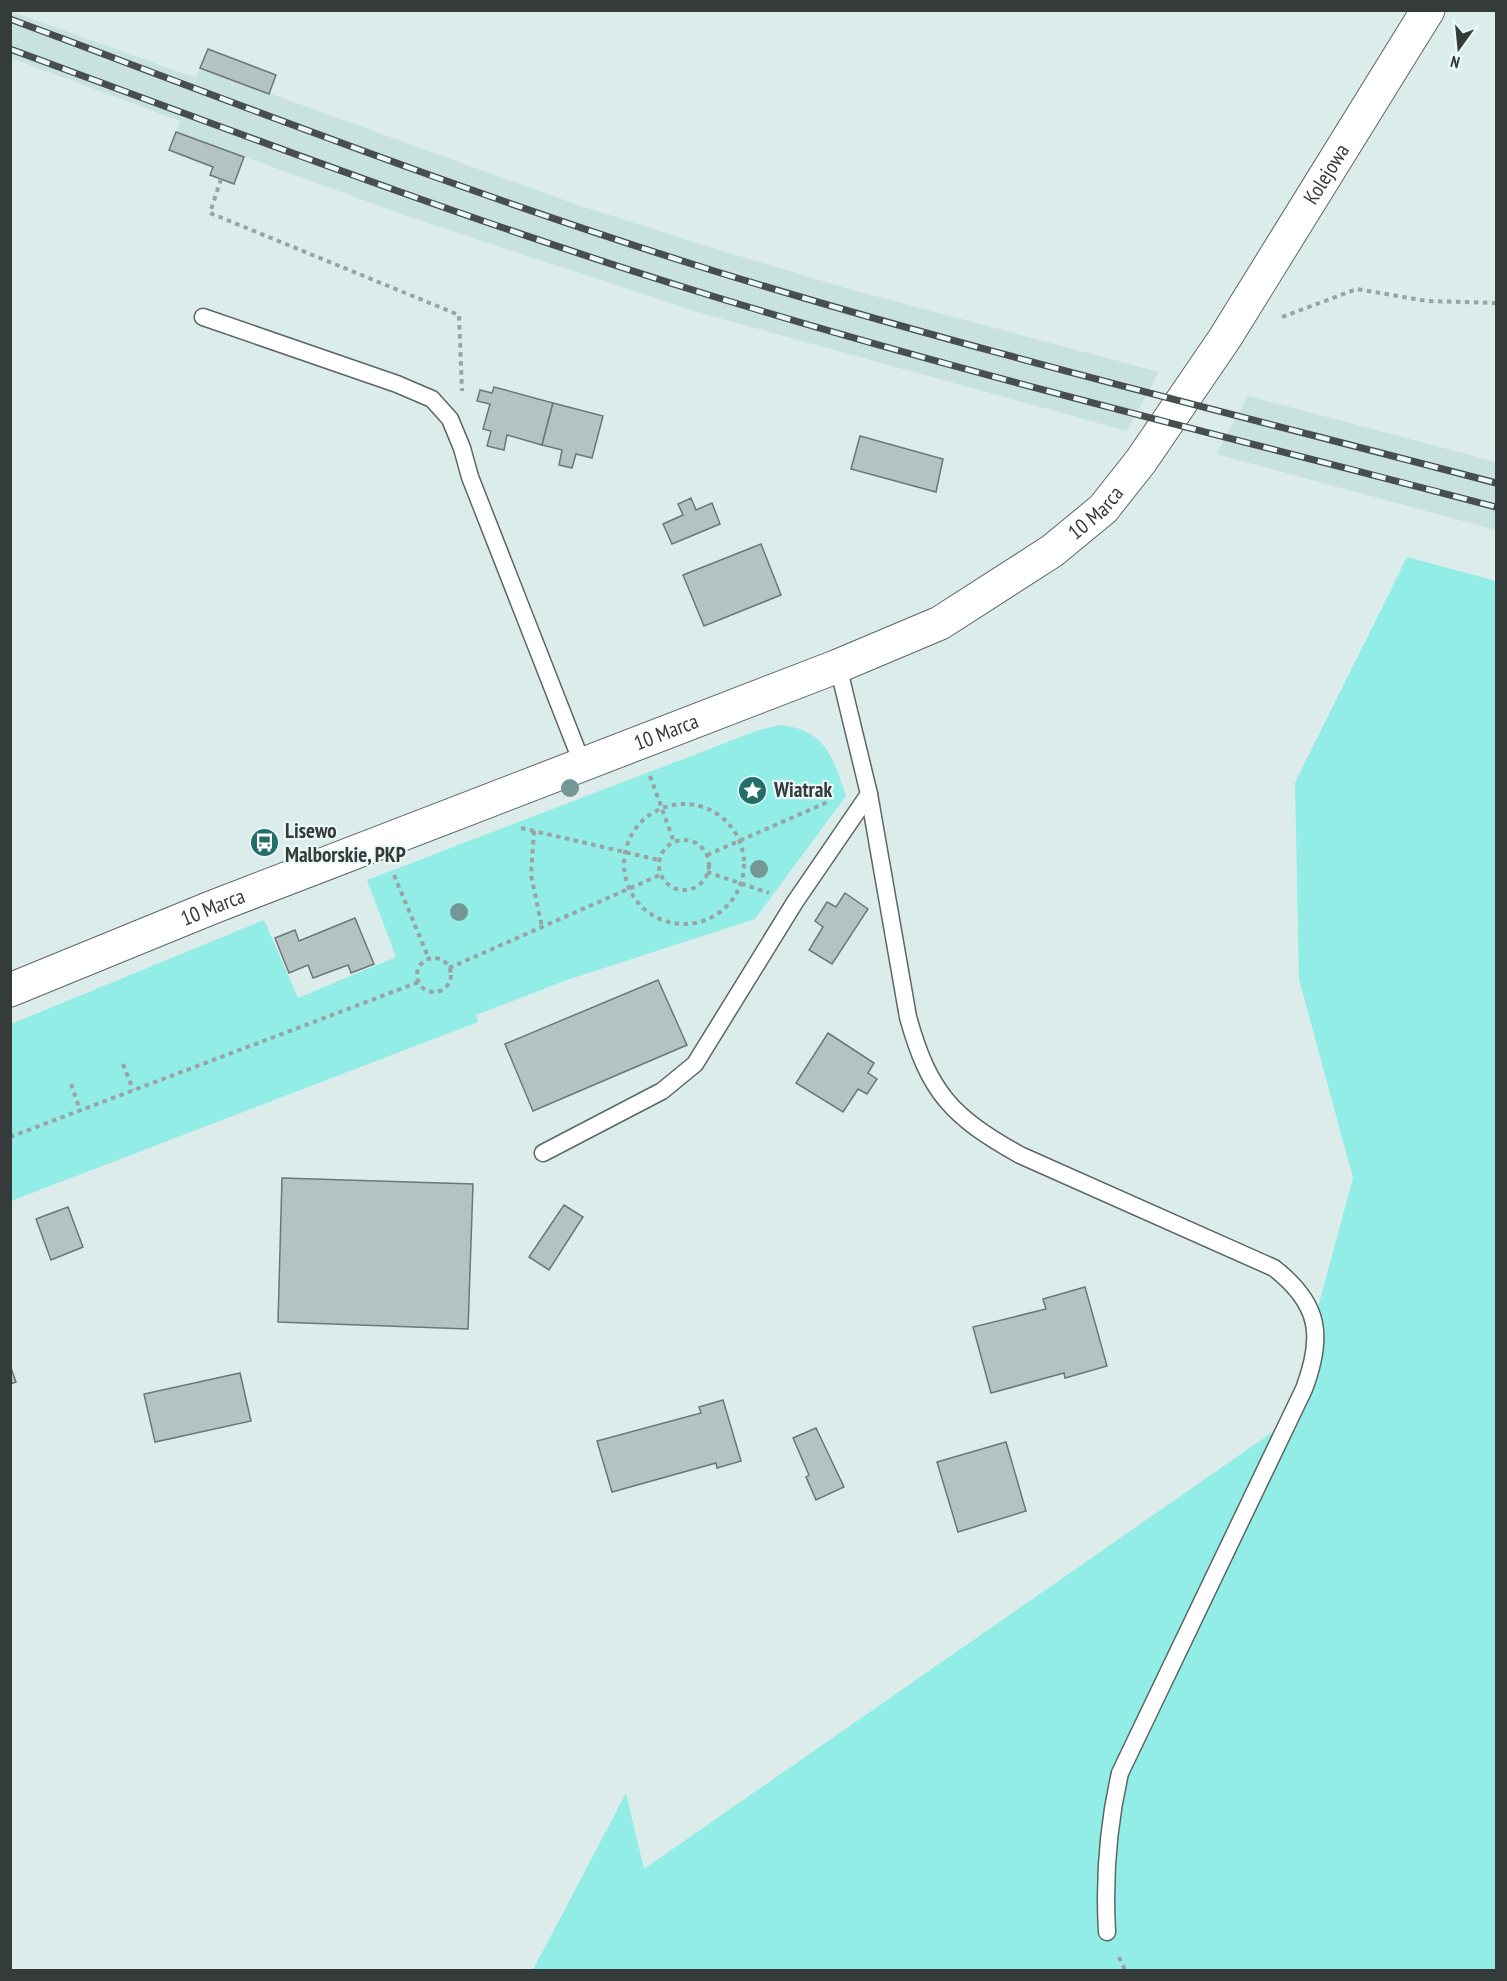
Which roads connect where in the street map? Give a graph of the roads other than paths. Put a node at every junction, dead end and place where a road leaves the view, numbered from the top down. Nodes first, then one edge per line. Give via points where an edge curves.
1 (1428, 10) edge
2 (203, 317) dead end
3 (1225, 338) joint
4 (838, 666) junction
5 (582, 763) junction
6 (869, 794) junction
7 (10, 990) edge
8 (543, 1153) dead end
9 (1107, 1932) dead end

1 - 3 street, Kolejowa
2 - 5 lane via 398,384 432,399 450,419
3 - 4 street, 10 Marca via 1141,461 1103,509 1052,551 940,623
4 - 5 street, 10 Marca
4 - 6 lane
5 - 7 street, 10 Marca
6 - 8 lane via 795,902 695,1064 662,1091
6 - 9 lane via 908,1017 917,1051 935,1088 958,1115 1020,1155 1274,1268 1293,1283 1317,1325 1315,1359 1304,1389 1120,1773 1109,1840

